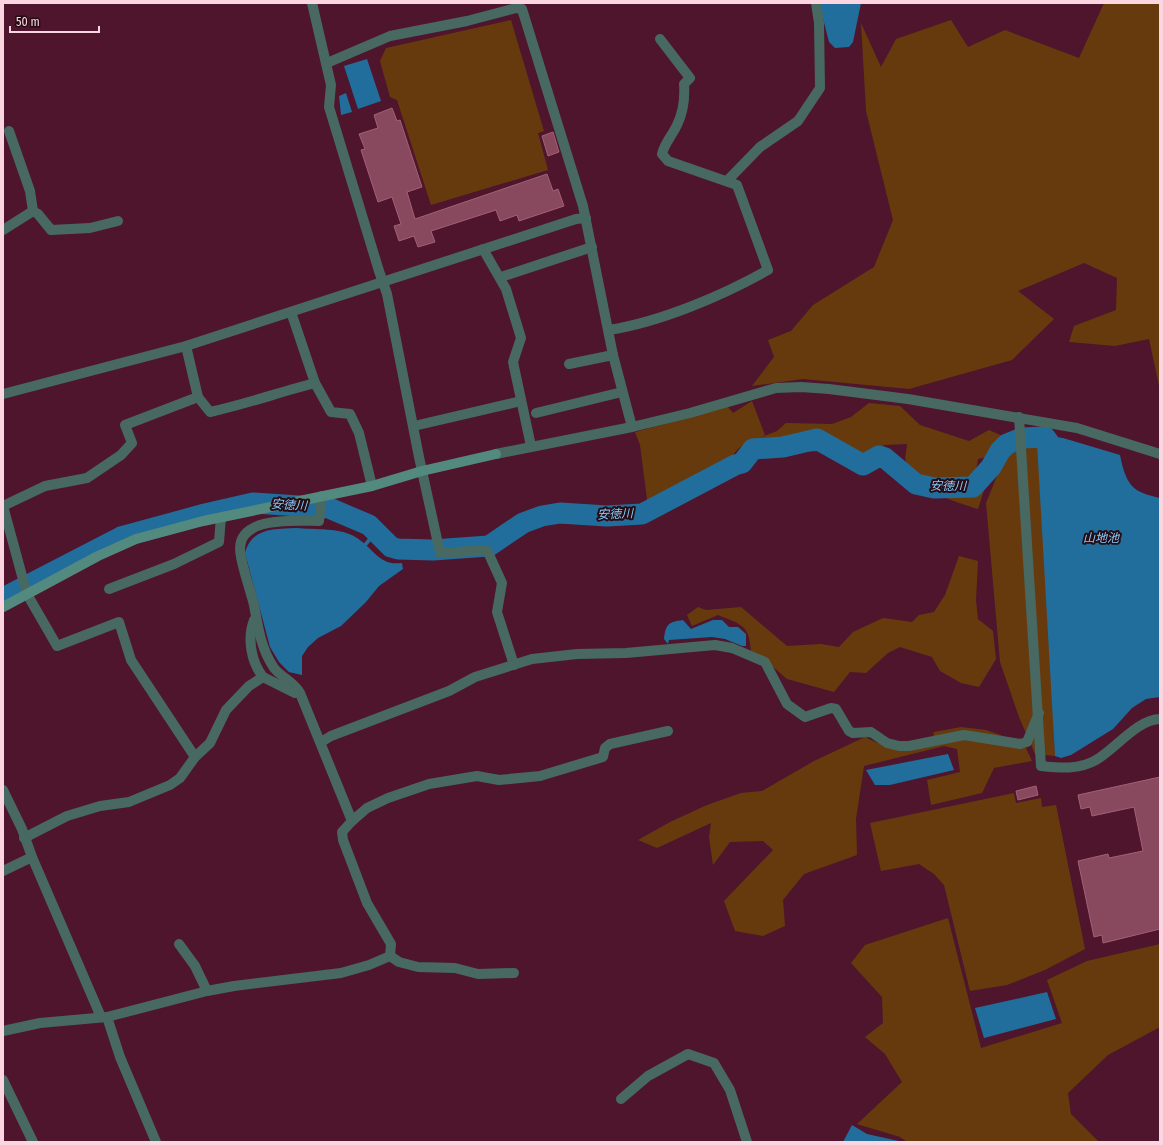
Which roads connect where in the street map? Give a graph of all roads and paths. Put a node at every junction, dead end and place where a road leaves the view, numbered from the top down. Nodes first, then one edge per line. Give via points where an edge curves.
1 (312, 3) edge
2 (816, 3) edge
3 (660, 39) dead end
4 (327, 63) junction
5 (9, 131) dead end
6 (726, 181) junction
7 (33, 211) junction
8 (586, 218) junction
9 (118, 221) dead end
10 (3, 230) edge
11 (592, 247) junction
12 (483, 249) junction
13 (504, 276) dead end
14 (383, 281) junction
15 (291, 312) junction
16 (609, 330) junction
17 (186, 346) junction
18 (613, 355) junction
19 (569, 364) dead end
20 (315, 383) junction
21 (622, 392) junction
22 (3, 394) edge
23 (198, 397) junction
24 (521, 401) junction
25 (536, 413) dead end
26 (1019, 417) junction
27 (414, 426) junction
28 (632, 427) junction
29 (531, 446) junction
30 (1160, 454) edge
31 (422, 470) junction
32 (372, 486) junction
33 (322, 496) junction
34 (3, 506) edge
35 (221, 517) junction
36 (109, 589) dead end
37 (27, 594) junction
38 (3, 607) edge
39 (255, 618) junction
40 (514, 664) junction
41 (263, 676) junction
42 (300, 693) junction
43 (1039, 713) junction
44 (1160, 719) edge
45 (668, 731) dead end
46 (321, 742) junction
47 (195, 758) junction
48 (3, 790) edge
49 (352, 821) junction
50 (24, 838) junction
51 (32, 857) junction
52 (3, 871) edge
53 (179, 944) dead end
54 (390, 956) junction
55 (514, 974) dead end
56 (207, 991) junction
57 (104, 1017) junction
58 (3, 1030) edge
59 (3, 1080) edge
60 (621, 1099) dead end
61 (33, 1142) edge
62 (156, 1142) edge
63 (747, 1142) edge

1 - 4 street
2 - 6 street via 819,24 820,88 798,121 760,148
3 - 6 street via 690,78 684,84 677,126 664,143 662,154 668,161
4 - 8 street via 390,36 467,21 516,8 522,9
4 - 14 street via 331,86 329,107
5 - 7 street via 30,191
6 - 16 street via 737,185 768,270 705,301 628,327
7 - 9 street via 51,230 90,228
7 - 10 street
8 - 11 street
8 - 12 street
11 - 13 street
11 - 16 street
12 - 14 street
12 - 24 street via 506,289 521,338 513,362
14 - 15 street
14 - 27 street
15 - 17 street
15 - 20 street
16 - 18 street
17 - 22 street
17 - 23 street
18 - 19 street
18 - 21 street
20 - 23 street via 240,406 210,412
20 - 32 street via 331,412 350,414 359,433
21 - 25 street
21 - 28 street
23 - 34 street via 125,425 132,443 121,455 87,478 45,486
24 - 27 street
24 - 29 street
26 - 28 street via 829,389 776,388
26 - 30 street via 1077,428
26 - 43 street
27 - 31 street
28 - 29 street
29 - 31 street
31 - 32 street
31 - 40 street via 440,553 487,550 496,567 502,583 497,612
32 - 33 street
33 - 35 street
33 - 39 street via 319,521 280,520 260,524 242,539 240,556
34 - 37 street
35 - 36 street via 219,542 174,564
35 - 37 street via 136,539
37 - 38 street
37 - 47 street via 57,646 118,622 131,660
39 - 41 street via 251,648
39 - 42 street via 264,649 274,668 283,678 296,686
40 - 43 street via 532,659 577,654 626,653 715,645 732,648 765,662 787,704 805,717 831,708 836,709 849,732 871,732 887,743 899,746 964,735 1020,744 1026,742 1030,736
40 - 46 street via 475,677 449,691
41 - 42 street
41 - 47 street via 249,686 226,710 210,743
42 - 46 street
43 - 44 street via 1041,766 1069,768 1095,760 1136,729 1154,719
45 - 49 street via 610,744 605,748 603,757 540,776 499,780 477,776 429,784 367,808
46 - 49 street
47 - 50 street via 180,778 170,785 129,802 100,806 67,816
48 - 50 street
49 - 54 street via 342,832 343,840 367,903 391,944
50 - 51 street
51 - 52 street
51 - 57 street
53 - 56 street via 195,966
54 - 55 street via 399,962 418,967 455,968 478,974
54 - 56 street via 341,974 276,980
56 - 57 street
57 - 58 street via 40,1023
57 - 62 street
59 - 61 street
60 - 63 street via 648,1076 688,1054 714,1063 730,1090

